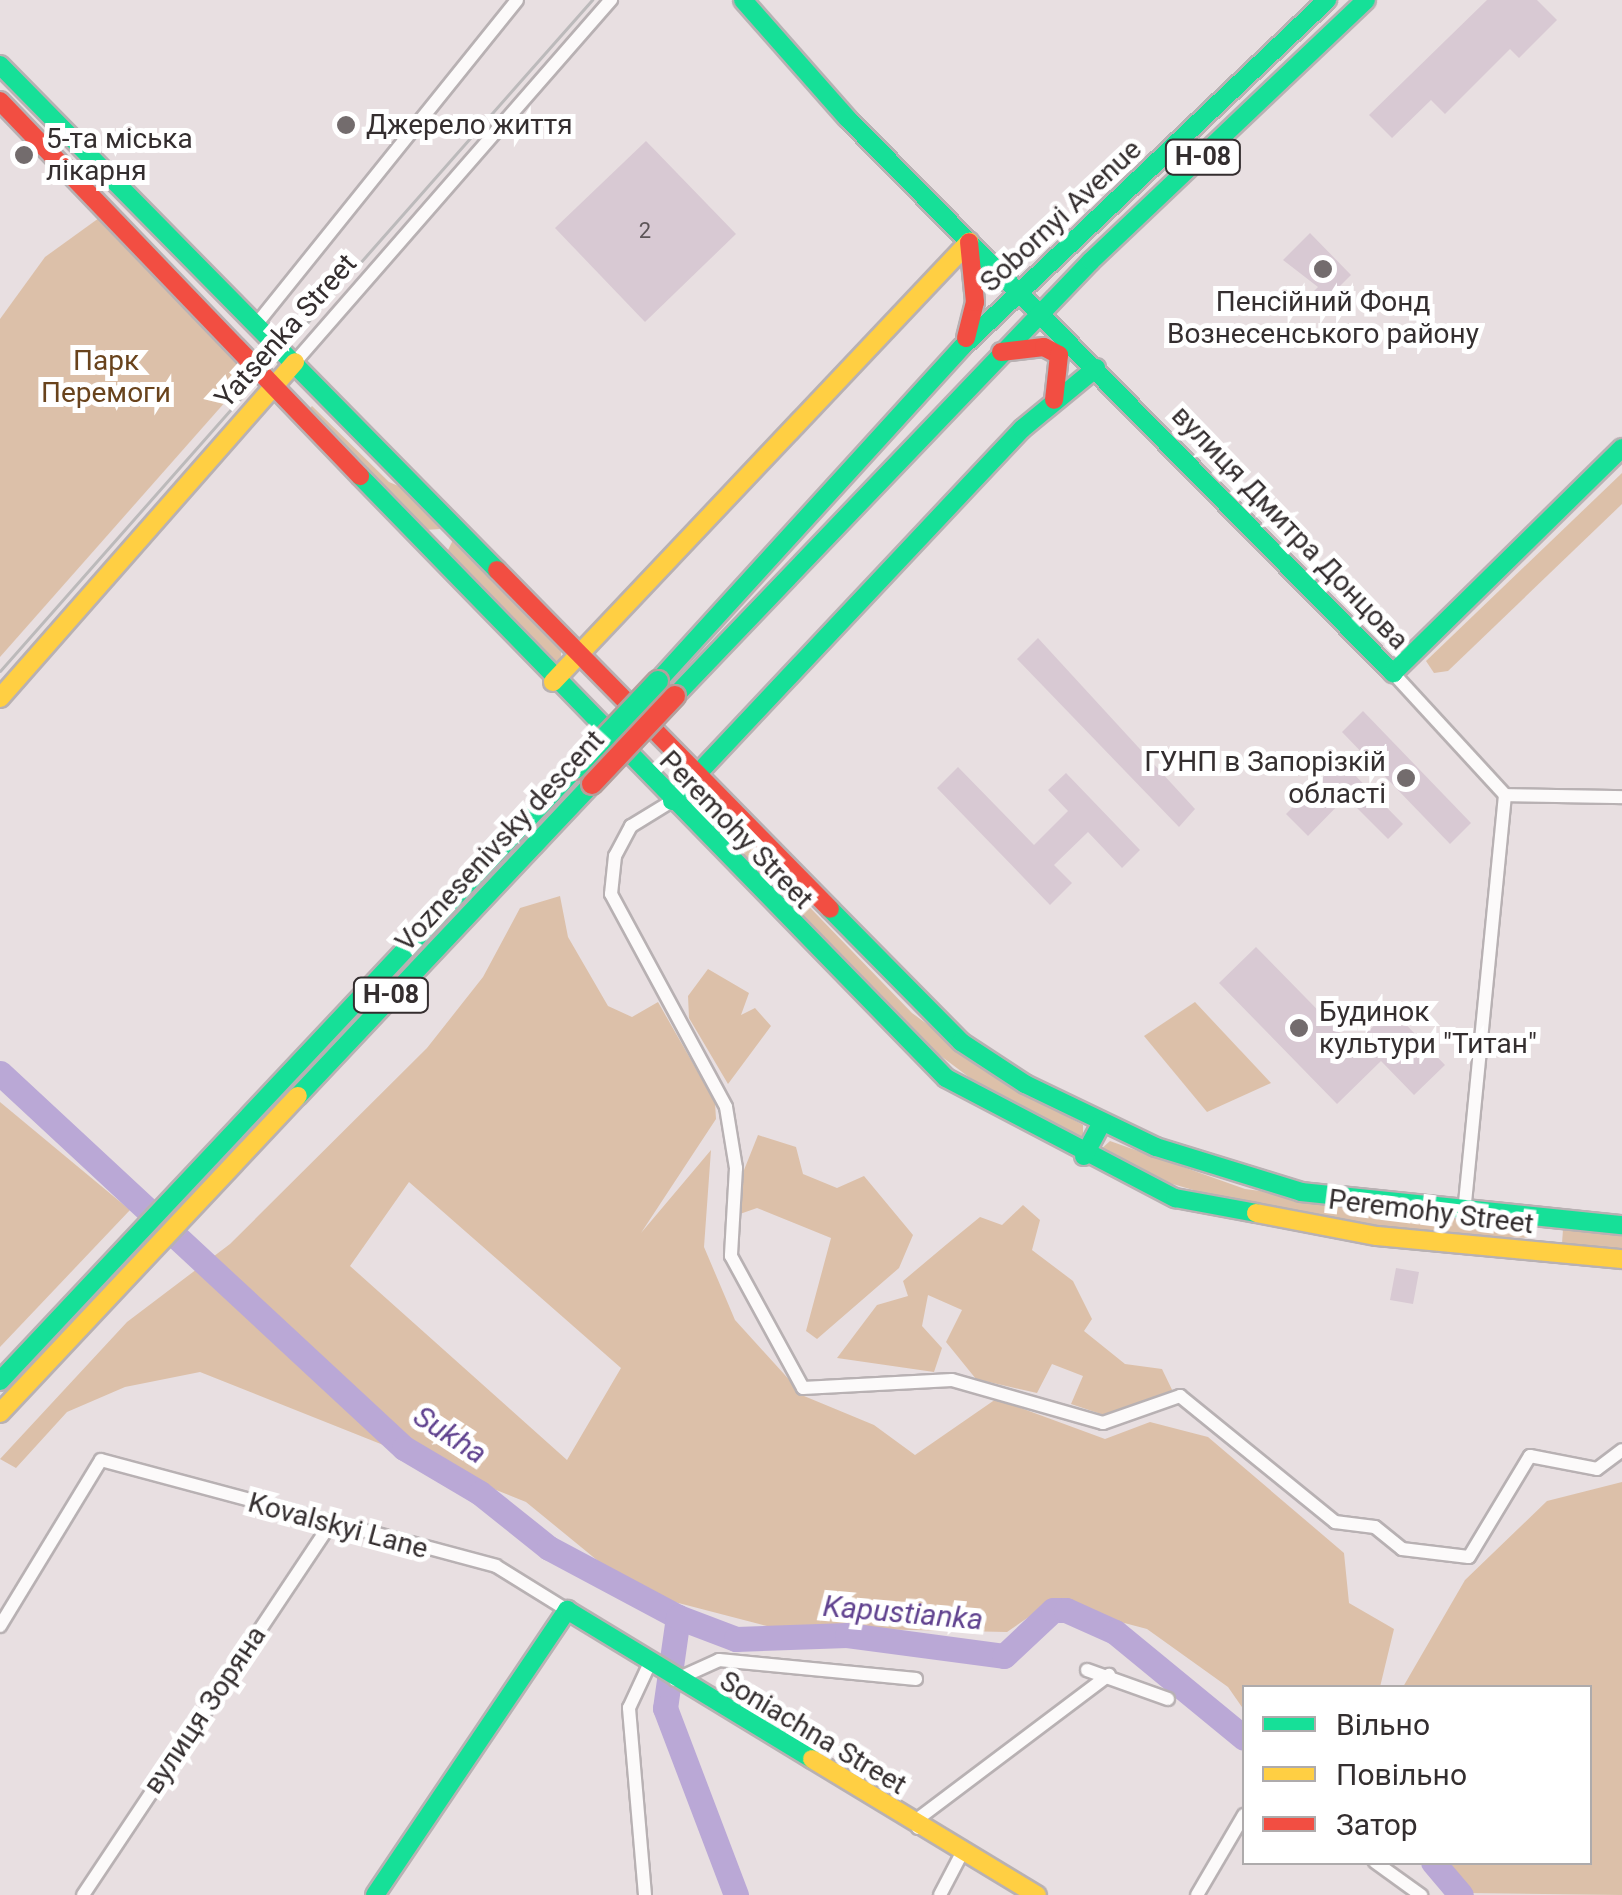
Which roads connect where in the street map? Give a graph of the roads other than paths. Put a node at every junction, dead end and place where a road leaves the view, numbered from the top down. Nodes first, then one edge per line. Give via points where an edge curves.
1 (517, 0) edge
2 (611, 0) edge
3 (742, 0) edge
4 (1327, 0) edge
5 (1366, 0) edge
6 (0, 65) edge
7 (0, 101) edge
8 (111, 176) junction
9 (91, 195) junction
10 (968, 242) junction
11 (1018, 294) junction
12 (1039, 313) junction
13 (256, 326) junction
14 (962, 347) junction
15 (1001, 352) junction
16 (1059, 355) junction
17 (294, 362) junction
18 (1096, 368) junction
19 (273, 386) junction
20 (1054, 400) junction
21 (1622, 448) edge
22 (453, 525) junction
23 (432, 548) junction
24 (576, 657) junction
25 (1393, 673) junction
26 (553, 682) junction
27 (0, 698) edge
28 (698, 776) junction
29 (1505, 795) junction
30 (1622, 797) edge
31 (672, 801) junction
32 (1102, 1122) junction
33 (1084, 1156) junction
34 (184, 1200) junction
35 (1464, 1211) junction
36 (1547, 1219) junction
37 (1622, 1225) edge
38 (142, 1244) junction
39 (1545, 1252) junction
40 (1622, 1259) edge
41 (0, 1381) edge
42 (0, 1413) edge
43 (1622, 1450) edge
44 (328, 1526) junction
45 (567, 1610) junction
46 (0, 1626) edge
47 (1088, 1670) dead end
48 (660, 1672) junction
49 (1109, 1675) junction
50 (916, 1679) dead end
51 (1168, 1698) dead end
52 (1242, 1819) edge
53 (918, 1828) junction
54 (962, 1853) junction
55 (1377, 1865) edge
56 (1402, 1889) edge
57 (83, 1895) edge
58 (375, 1895) edge
59 (645, 1895) edge
60 (940, 1895) edge
61 (1036, 1895) edge
62 (1197, 1895) edge
63 (1421, 1895) edge

1 - 13 street
2 - 17 street, Yatsenka Street
3 - 10 main road, вулиця Дмитра Донцова
4 - 11 main road, Sobornyi Avenue / Н-08
5 - 12 main road, Sobornyi Avenue / Н-08
6 - 8 main road, Peremohy Street
7 - 9 main road, Peremohy Street
8 - 9 main road
8 - 13 main road, Peremohy Street
9 - 19 main road, Peremohy Street
10 - 11 main road, вулиця Дмитра Донцова
10 - 14 main road via 975,302
10 - 24 main road
11 - 12 main road, вулиця Дмитра Донцова
11 - 14 main road, Sobornyi Avenue / Н-08
12 - 15 main road, Sobornyi Avenue / Н-08
12 - 18 main road, вулиця Дмитра Донцова
13 - 17 main road, Peremohy Street
14 - 34 main road, Voznesenivsky descent / Н-08, bridge
15 - 16 main road via 1044,348
15 - 34 main road, Voznesenivsky descent / Н-08, bridge via 592,784
16 - 18 main road
16 - 20 main road via 1064,372
17 - 19 main road, Yatsenka Street
17 - 22 main road, Peremohy Street
18 - 20 main road
18 - 25 main road, вулиця Дмитра Донцова
19 - 23 main road, Peremohy Street
19 - 27 main road, Yatsenka Street
20 - 28 main road
21 - 25 main road
22 - 23 main road
22 - 24 main road, Peremohy Street
23 - 26 main road, Peremohy Street
24 - 26 main road
24 - 28 main road, Peremohy Street
25 - 29 street, вулиця Дмитра Донцова
26 - 31 main road, Peremohy Street
28 - 31 main road
28 - 32 main road, Peremohy Street via 960,1042
29 - 30 street
29 - 35 street
31 - 33 main road, Peremohy Street via 908,1048 985,1102
31 - 43 street via 631,826 614,856 612,894 726,1107 736,1168 730,1256 803,1388 952,1380 1103,1423 1180,1396 1335,1522 1375,1527 1402,1549 1469,1557 1530,1456 1597,1469
32 - 33 main road
32 - 35 main road, Peremohy Street via 1301,1192
33 - 39 main road, Peremohy Street via 1175,1198 1260,1218
34 - 38 main road, Voznesenivsky descent / Н-08
35 - 36 main road, Peremohy Street
36 - 37 main road, Peremohy Street
36 - 39 main road
38 - 41 main road, Voznesenivsky descent / Н-08
38 - 42 main road, Voznesenivsky descent / Н-08
39 - 40 main road, Peremohy Street
44 - 45 street, Kovalskyi Lane via 496,1566
44 - 46 street, Kovalskyi Lane via 101,1460
44 - 57 street, вулиця Зоряна
45 - 48 main road, Soniachna Street
45 - 58 main road
47 - 49 street
48 - 50 street via 718,1660
48 - 53 main road, Soniachna Street
48 - 59 street via 629,1708
49 - 51 street
49 - 53 street via 919,1818
52 - 62 street
53 - 54 main road, Soniachna Street
54 - 60 street
54 - 61 main road, Soniachna Street
55 - 56 street
56 - 63 street

